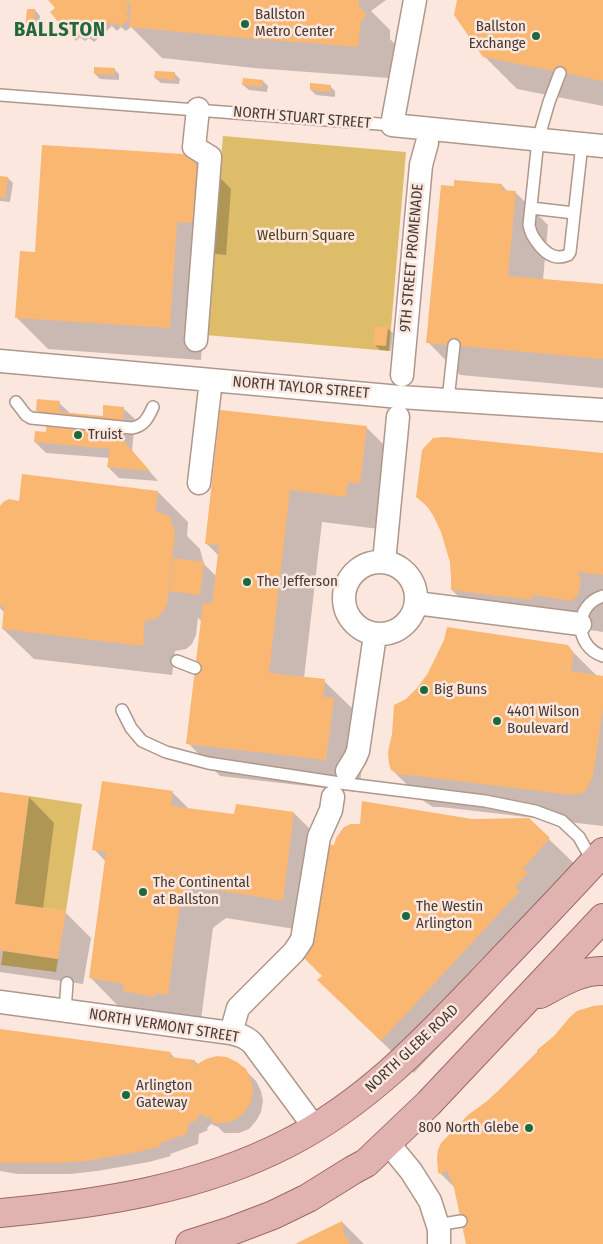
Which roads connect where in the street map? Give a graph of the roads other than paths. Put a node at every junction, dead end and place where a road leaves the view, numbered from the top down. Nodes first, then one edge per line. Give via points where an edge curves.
1 (415, 0) edge
2 (560, 73) dead end
3 (0, 95) edge
4 (198, 109) junction
5 (392, 125) junction
6 (538, 140) junction
7 (427, 143) dead end
8 (592, 145) edge
9 (531, 208) junction
10 (574, 213) junction
11 (196, 340) dead end
12 (454, 345) dead end
13 (0, 361) edge
14 (402, 375) dead end
15 (212, 380) junction
16 (448, 400) junction
17 (16, 402) dead end
18 (152, 407) dead end
19 (603, 410) edge
20 (398, 417) dead end
21 (205, 484) dead end
22 (384, 562) junction
23 (603, 596) edge
24 (416, 603) junction
25 (580, 624) junction
26 (375, 635) junction
27 (603, 656) edge
28 (177, 661) dead end
29 (195, 668) dead end
30 (122, 710) dead end
31 (348, 771) dead end
32 (333, 797) dead end
33 (598, 857) edge
34 (603, 918) edge
35 (603, 971) edge
36 (68, 983) dead end
37 (0, 1002) edge
38 (519, 1006) junction
39 (65, 1011) junction
40 (231, 1033) junction
41 (314, 1128) junction
42 (388, 1143) junction
43 (0, 1212) edge
44 (461, 1221) dead end
45 (438, 1234) edge
46 (190, 1244) edge

1 - 5 street
2 - 6 lane
3 - 4 lane, NORTH STUART STREET
4 - 5 lane, NORTH STUART STREET
4 - 11 street via 194,147 210,157
5 - 6 street, NORTH STUART STREET
6 - 8 street, NORTH STUART STREET
6 - 9 lane
7 - 14 street, 9TH STREET PROMENADE via 421,165
8 - 10 lane
9 - 10 lane
9 - 10 lane via 531,234 547,254 556,258 563,258 570,252
12 - 16 lane
13 - 15 street, NORTH TAYLOR STREET
15 - 16 street, NORTH TAYLOR STREET
15 - 21 street
16 - 19 street, NORTH TAYLOR STREET
17 - 18 lane via 31,418 132,428 146,421
20 - 22 street
22 - 24 street via 396,565 406,573 413,584
22 - 26 street via 360,567 352,575 343,595 348,618 355,626
23 - 25 lane via 585,609
24 - 25 street
24 - 26 street via 405,625 391,633
25 - 27 lane via 586,644
26 - 31 street via 358,751
28 - 29 lane
30 - 33 lane via 142,741 166,752 208,764 485,801 535,811 562,821
32 - 40 street via 319,837 302,940 238,1008
33 - 41 main road, NORTH GLEBE ROAD via 399,1066 353,1103
34 - 38 main road
35 - 38 main road via 595,970 572,977
36 - 39 lane
37 - 39 street, NORTH VERMONT STREET
38 - 42 main road
39 - 40 street, NORTH VERMONT STREET
40 - 41 street, NORTH VERMONT STREET via 249,1040
41 - 43 main road, NORTH GLEBE ROAD via 238,1165 167,1188 78,1204
42 - 45 street via 430,1201
42 - 46 main road via 366,1163 308,1198 273,1215
44 - 45 lane

